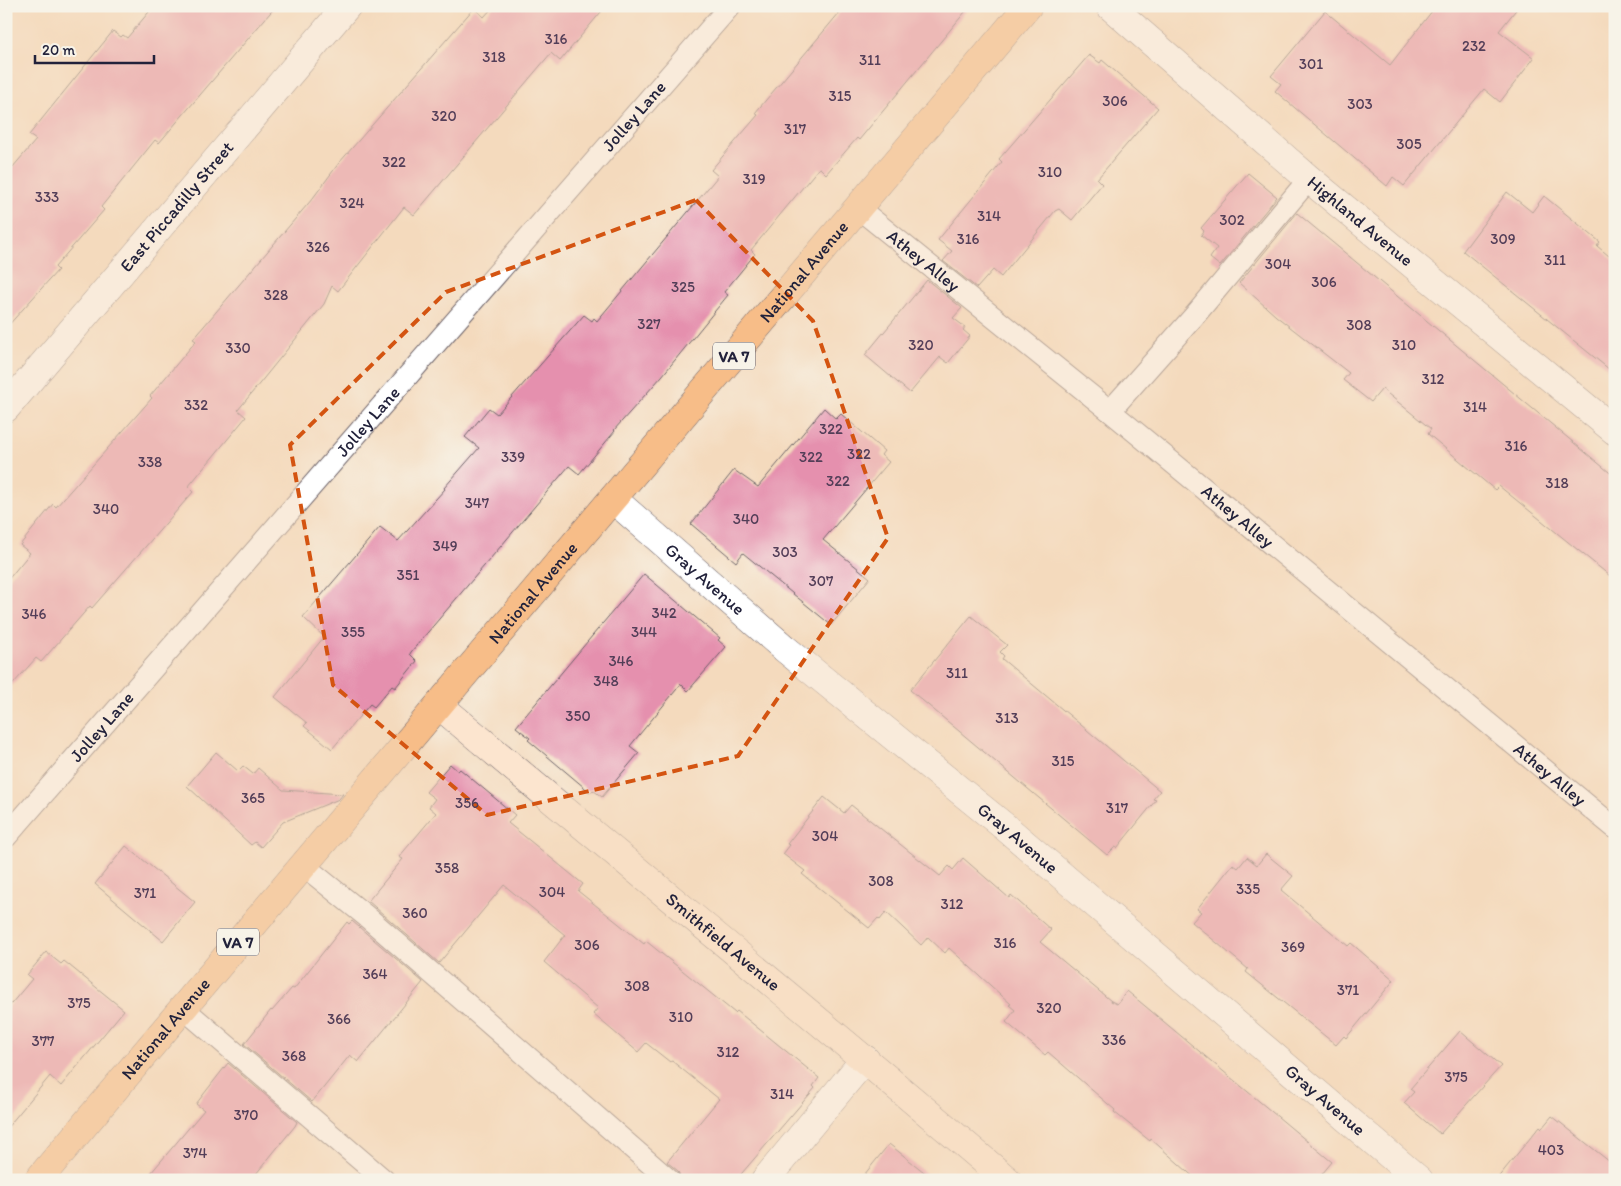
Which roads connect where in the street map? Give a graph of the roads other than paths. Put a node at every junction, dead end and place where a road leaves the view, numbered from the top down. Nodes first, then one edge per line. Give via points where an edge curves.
1 (347, 6) edge
2 (730, 6) edge
3 (1028, 6) edge
4 (1110, 6) edge
5 (1310, 179) junction
6 (858, 208) junction
7 (6, 408) edge
8 (1110, 411) junction
9 (1615, 431) edge
10 (613, 499) junction
11 (439, 705) junction
12 (1615, 828) edge
13 (6, 837) edge
14 (303, 865) junction
15 (182, 1008) junction
16 (866, 1059) junction
17 (38, 1180) edge
18 (384, 1180) edge
19 (670, 1180) edge
20 (765, 1180) edge
21 (1007, 1180) edge
22 (1419, 1180) edge

1 - 7 street, East Piccadilly Street
2 - 13 lane, Jolley Lane
3 - 6 main road, National Avenue / VA 7
4 - 5 street, Highland Avenue
5 - 8 lane
5 - 9 street, Highland Avenue
6 - 8 lane, Athey Alley
6 - 10 main road, National Avenue / VA 7
8 - 12 lane, Athey Alley
10 - 11 main road, National Avenue / VA 7
10 - 22 street, Gray Avenue via 784,648 1005,827
11 - 14 main road, National Avenue / VA 7
11 - 16 street, Smithfield Avenue via 600,842
14 - 15 main road, National Avenue / VA 7
14 - 19 lane
15 - 17 main road, National Avenue / VA 7
15 - 18 lane
16 - 20 street
16 - 21 street, Smithfield Avenue

